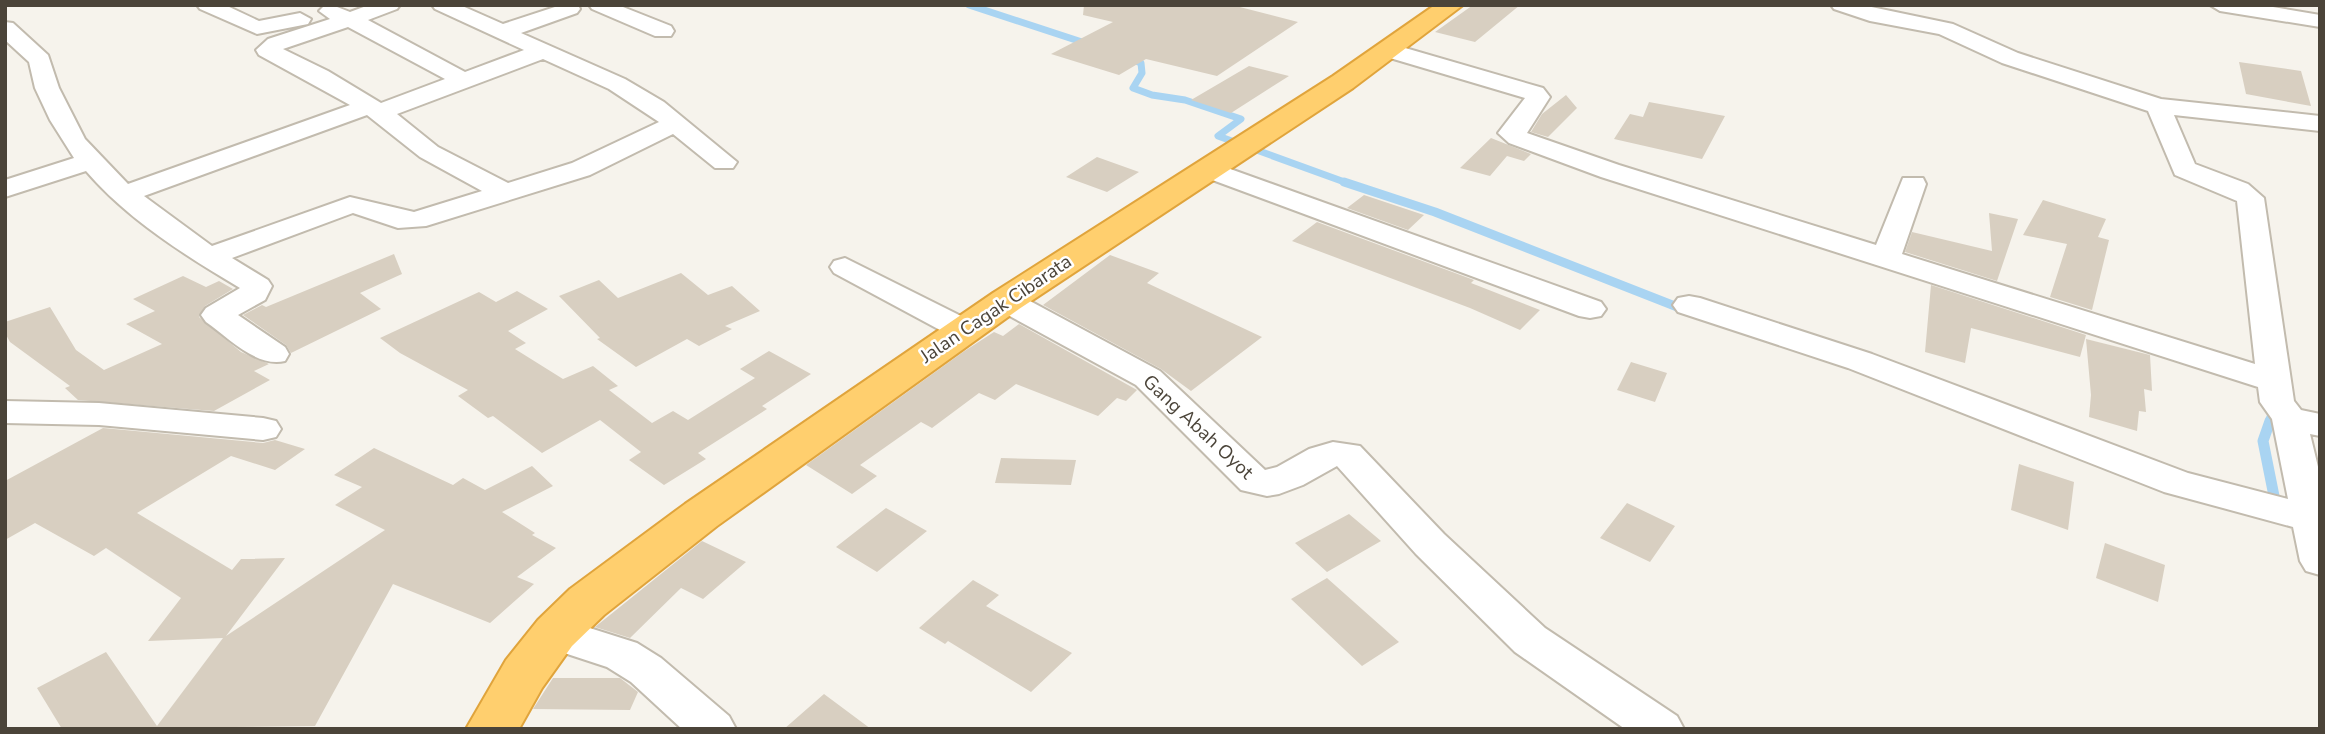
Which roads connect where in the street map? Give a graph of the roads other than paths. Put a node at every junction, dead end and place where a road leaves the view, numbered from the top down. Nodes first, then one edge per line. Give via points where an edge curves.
1 (207, 5) edge
2 (390, 5) edge
3 (442, 5) edge
4 (599, 5) edge
5 (1451, 5) edge
6 (1841, 5) edge
7 (2220, 5) edge
8 (570, 9) dead end
9 (333, 12) edge
10 (1920, 14) edge
11 (2320, 21) edge
12 (5, 29) edge
13 (663, 31) dead end
14 (502, 32) junction
15 (1388, 50) junction
16 (544, 51) junction
17 (456, 76) dead end
18 (2158, 106) junction
19 (375, 109) junction
20 (2320, 124) edge
21 (674, 125) junction
22 (91, 161) junction
23 (724, 162) dead end
24 (1208, 169) junction
25 (1913, 184) dead end
26 (5, 189) edge
27 (503, 191) junction
28 (124, 194) junction
29 (209, 257) junction
30 (1885, 258) junction
31 (845, 268) dead end
32 (1006, 301) junction
33 (1689, 305) dead end
34 (1590, 309) dead end
35 (964, 330) junction
36 (272, 354) dead end
37 (2274, 381) junction
38 (5, 412) edge
39 (2305, 422) edge
40 (263, 429) dead end
41 (2312, 519) junction
42 (2320, 561) edge
43 (555, 633) junction
44 (492, 729) edge
45 (713, 729) edge
46 (1661, 729) edge

1 - 9 street via 261,29
2 - 9 street
3 - 14 street
4 - 13 street
5 - 15 highway, Jalan Cagak Cibarata
6 - 10 street via 1870,15
7 - 11 street
8 - 14 street
9 - 17 street
9 - 19 street via 267,50
10 - 18 street via 2010,58
12 - 22 street via 40,60 61,120
14 - 16 street
15 - 24 highway, Jalan Cagak Cibarata
15 - 30 street via 1535,93 1538,97 1511,133 1518,138
16 - 19 street
16 - 21 street via 617,85 655,107
18 - 20 street
18 - 37 street via 2184,169 2250,198
19 - 27 street via 429,152
19 - 28 street via 337,115
21 - 23 street
21 - 27 street via 581,169
22 - 26 street
22 - 28 street
24 - 32 highway, Jalan Cagak Cibarata
24 - 34 street
25 - 30 street
27 - 29 street via 410,220 396,221 359,204 350,205
28 - 29 street
29 - 36 street via 257,288 216,315
30 - 37 street
31 - 35 street
32 - 35 highway, Jalan Cagak Cibarata
32 - 46 street, Gang Abah Oyot via 1149,378 1254,481 1279,483 1326,453 1347,454 1430,544 1530,640
33 - 41 street via 1860,361 2177,483
35 - 43 highway, Jalan Cagak Cibarata via 701,515 587,602
37 - 39 street via 2277,402
38 - 40 street via 99,414
39 - 41 street
41 - 42 street
43 - 44 highway, Jalan Cagak Cibarata
43 - 45 street via 630,660

